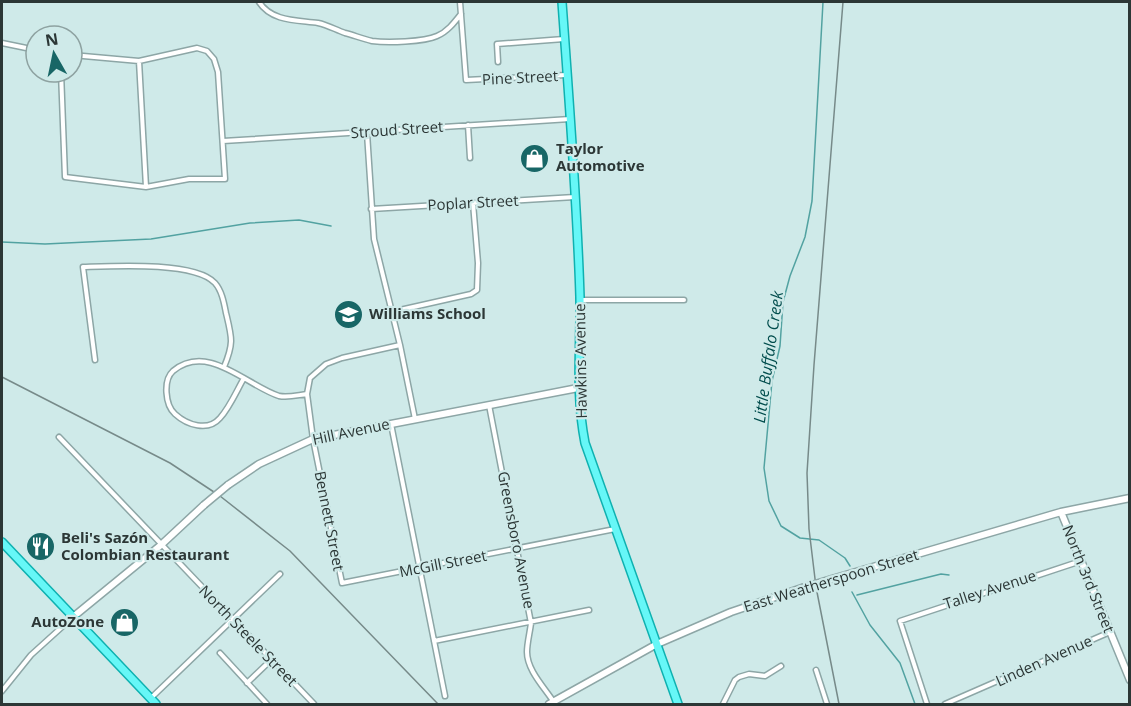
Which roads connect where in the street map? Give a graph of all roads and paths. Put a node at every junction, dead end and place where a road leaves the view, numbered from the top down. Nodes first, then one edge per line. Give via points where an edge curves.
1 (259, 2) edge
2 (460, 2) edge
3 (562, 2) edge
4 (461, 14) junction
5 (564, 39) junction
6 (2, 43) edge
7 (24, 48) edge
8 (84, 56) edge
9 (139, 60) junction
10 (498, 62) dead end
11 (567, 75) junction
12 (61, 84) edge
13 (570, 119) junction
14 (468, 125) junction
15 (367, 133) junction
16 (223, 141) junction
17 (470, 158) dead end
18 (146, 187) junction
19 (575, 197) junction
20 (472, 203) junction
21 (371, 209) junction
22 (580, 300) junction
23 (684, 300) dead end
24 (391, 312) junction
25 (399, 345) junction
26 (95, 360) dead end
27 (224, 367) junction
28 (244, 378) junction
29 (578, 388) junction
30 (307, 394) junction
31 (489, 405) junction
32 (415, 419) junction
33 (391, 424) junction
34 (59, 436) dead end
35 (313, 439) junction
36 (1130, 498) edge
37 (1061, 512) junction
38 (615, 529) junction
39 (2, 542) edge
40 (160, 545) junction
41 (518, 549) junction
42 (1081, 561) junction
43 (418, 569) junction
44 (280, 574) dead end
45 (342, 583) joint
46 (589, 610) dead end
47 (73, 617) junction
48 (233, 620) junction
49 (531, 622) junction
50 (1110, 632) junction
51 (434, 641) junction
52 (657, 644) junction
53 (220, 653) dead end
54 (271, 660) junction
55 (781, 666) dead end
56 (816, 670) dead end
57 (1130, 680) edge
58 (247, 683) junction
59 (2, 691) edge
60 (445, 696) dead end
61 (153, 702) edge
62 (552, 704) edge
63 (267, 705) edge
64 (314, 705) edge
65 (678, 705) edge
66 (723, 705) edge
67 (827, 705) edge
68 (927, 705) edge
69 (945, 705) edge

1 - 4 street via 275,15 321,23 372,41 436,37
2 - 4 street
3 - 5 main road, Hawkins Avenue
4 - 11 street, Pine Street via 466,80
5 - 10 street via 497,44
5 - 11 main road, Hawkins Avenue
6 - 7 street
8 - 9 street
9 - 16 street via 197,48 207,51 218,72
9 - 18 street
11 - 13 main road, Hawkins Avenue
12 - 18 street via 64,177
13 - 14 street, Stroud Street
13 - 19 main road, Hawkins Avenue
14 - 15 street, Stroud Street
14 - 17 street
15 - 16 street, Stroud Street
15 - 21 street
16 - 18 street via 225,179 189,179
19 - 20 street, Poplar Street
19 - 22 main road, Hawkins Avenue
20 - 21 street, Poplar Street
20 - 24 street via 478,263 476,291
21 - 24 street
22 - 23 street
22 - 29 main road, Hawkins Avenue
24 - 25 street
25 - 30 street via 326,364 310,378
25 - 32 street
26 - 27 street via 83,267 126,266 196,272 216,283 232,336
27 - 28 street
27 - 28 street via 197,362 173,371 166,387 174,413 196,426 217,421
28 - 30 street via 280,396
29 - 31 street, Hill Avenue
29 - 38 main road, Hawkins Avenue via 585,443
30 - 35 street, Bennett Street
31 - 32 street, Hill Avenue
31 - 41 street, Greensboro Avenue
32 - 33 street, Hill Avenue
33 - 35 street, Hill Avenue
33 - 43 street
34 - 40 street, North Steele Street
35 - 40 street, Hill Avenue, bridge via 259,464 228,485
35 - 45 street, Bennett Street
36 - 37 street, East Weatherspoon Street
37 - 42 street, North 3rd Street
37 - 52 street, East Weatherspoon Street, bridge via 802,588
38 - 41 street, McGill Street
38 - 52 main road, Hawkins Avenue
39 - 47 main road
40 - 47 street, Hill Avenue
40 - 48 street, North Steele Street
41 - 43 street, McGill Street
41 - 49 street, Greensboro Avenue
42 - 50 street, North 3rd Street
42 - 68 street, Talley Avenue via 900,621
43 - 45 street, McGill Street
43 - 51 street
44 - 48 street
46 - 49 street
47 - 59 street via 31,655
47 - 61 main road
48 - 54 street, North Steele Street
48 - 61 street
49 - 51 street
49 - 62 street, Greensboro Avenue via 529,662
50 - 57 street, North 3rd Street
50 - 69 street, Linden Avenue
51 - 60 street
52 - 62 street, East Weatherspoon Street
52 - 65 main road, Hawkins Avenue
53 - 58 street
54 - 58 street
54 - 64 street, North Steele Street
55 - 66 street via 765,675 739,677
56 - 67 street
58 - 63 street

